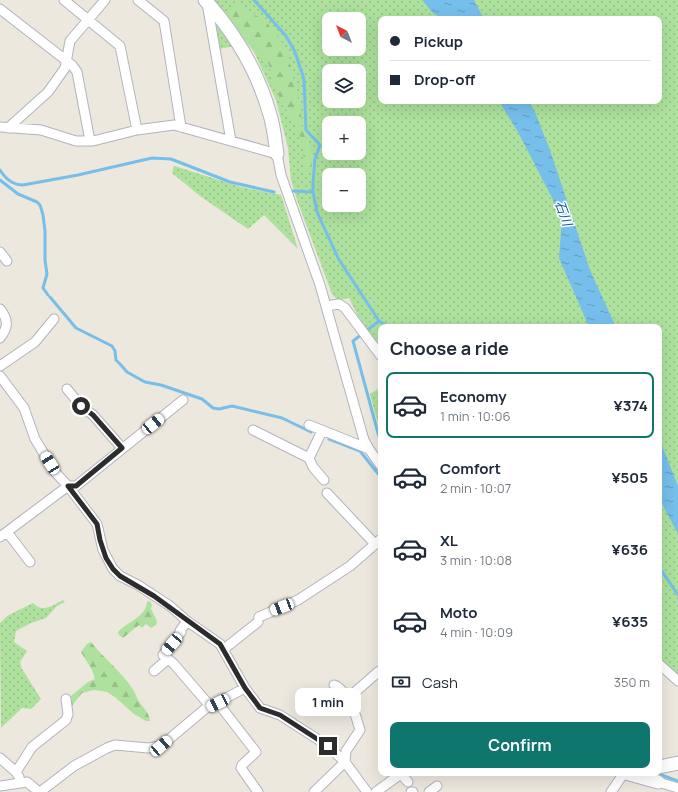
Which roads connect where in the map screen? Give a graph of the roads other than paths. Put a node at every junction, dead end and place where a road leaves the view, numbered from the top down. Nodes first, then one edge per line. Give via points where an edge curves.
1 (64, 0) edge
2 (105, 0) edge
3 (138, 0) edge
4 (206, 0) edge
5 (0, 9) edge
6 (88, 20) junction
7 (67, 60) junction
8 (181, 127) junction
9 (4, 128) edge
10 (137, 130) junction
11 (90, 141) junction
12 (231, 141) junction
13 (277, 154) junction
14 (0, 252) edge
15 (8, 261) dead end
16 (326, 306) junction
17 (0, 310) edge
18 (54, 319) dead end
19 (0, 338) edge
20 (35, 342) junction
21 (42, 349) dead end
22 (378, 352) edge
23 (0, 366) edge
24 (0, 376) edge
25 (67, 389) dead end
26 (182, 400) dead end
27 (308, 425) dead end
28 (252, 430) dead end
29 (322, 431) junction
30 (122, 448) junction
31 (369, 449) junction
32 (308, 458) junction
33 (378, 462) edge
34 (324, 480) dead end
35 (68, 486) junction
36 (327, 493) dead end
37 (3, 535) edge
38 (378, 542) edge
39 (30, 562) dead end
40 (187, 621) junction
41 (224, 649) junction
42 (168, 659) junction
43 (662, 667) edge
44 (154, 671) dead end
45 (378, 672) edge
46 (678, 681) edge
47 (334, 685) dead end
48 (245, 688) junction
49 (66, 699) dead end
50 (347, 699) junction
51 (214, 705) junction
52 (0, 758) edge
53 (345, 762) junction
54 (678, 763) edge
55 (662, 766) edge
56 (16, 772) junction
57 (398, 776) edge
58 (404, 776) edge
59 (625, 776) edge
60 (635, 776) edge
61 (408, 782) dead end
62 (23, 783) junction
63 (437, 786) dead end
64 (659, 787) edge
65 (3, 788) edge
66 (678, 788) edge
67 (39, 792) edge
68 (258, 792) edge
69 (314, 792) edge
70 (367, 792) edge
71 (376, 792) edge
72 (429, 792) edge
73 (611, 792) edge

1 - 6 street
2 - 6 street
3 - 8 street via 164,21
4 - 12 street
4 - 13 street via 234,36 254,72 270,115
5 - 7 street
6 - 7 street via 70,41
6 - 10 street via 120,46
7 - 9 street via 65,68 48,92
7 - 11 street via 77,72
8 - 10 street via 174,124
8 - 12 street
9 - 11 street via 41,130 76,141
10 - 11 street
12 - 13 street
13 - 16 street via 281,175
14 - 15 street
16 - 22 street via 339,304 344,308
16 - 31 street via 364,440
17 - 19 street via 5,315 7,324
18 - 20 street
20 - 21 street
20 - 23 street
24 - 35 street via 24,408 35,439 55,472
25 - 30 street
26 - 30 street
27 - 29 street
28 - 32 street
29 - 31 street
29 - 32 street
30 - 35 street via 76,486
31 - 33 street
32 - 34 street
35 - 37 street
35 - 40 street via 97,524 103,550 113,569 120,576 170,606
36 - 38 street
37 - 39 street
38 - 41 street via 350,566 298,600 259,618 258,622
40 - 41 street
40 - 42 street via 163,654
41 - 48 street
42 - 44 street
42 - 51 street
43 - 46 street
45 - 50 street
47 - 50 street via 338,686
48 - 51 street
48 - 53 street via 260,708 280,715 298,726 328,746
49 - 56 street via 66,720 32,747
50 - 53 street via 357,716 360,730 346,752
51 - 67 street via 204,709 161,746 148,748 115,745 107,748 74,766
51 - 68 street via 256,752 241,768
52 - 56 street
53 - 69 street
53 - 70 street
54 - 55 street
56 - 62 street
57 - 71 street
58 - 61 street
59 - 73 street
60 - 64 street
62 - 65 street
62 - 67 street via 27,782
63 - 72 street
64 - 66 street

